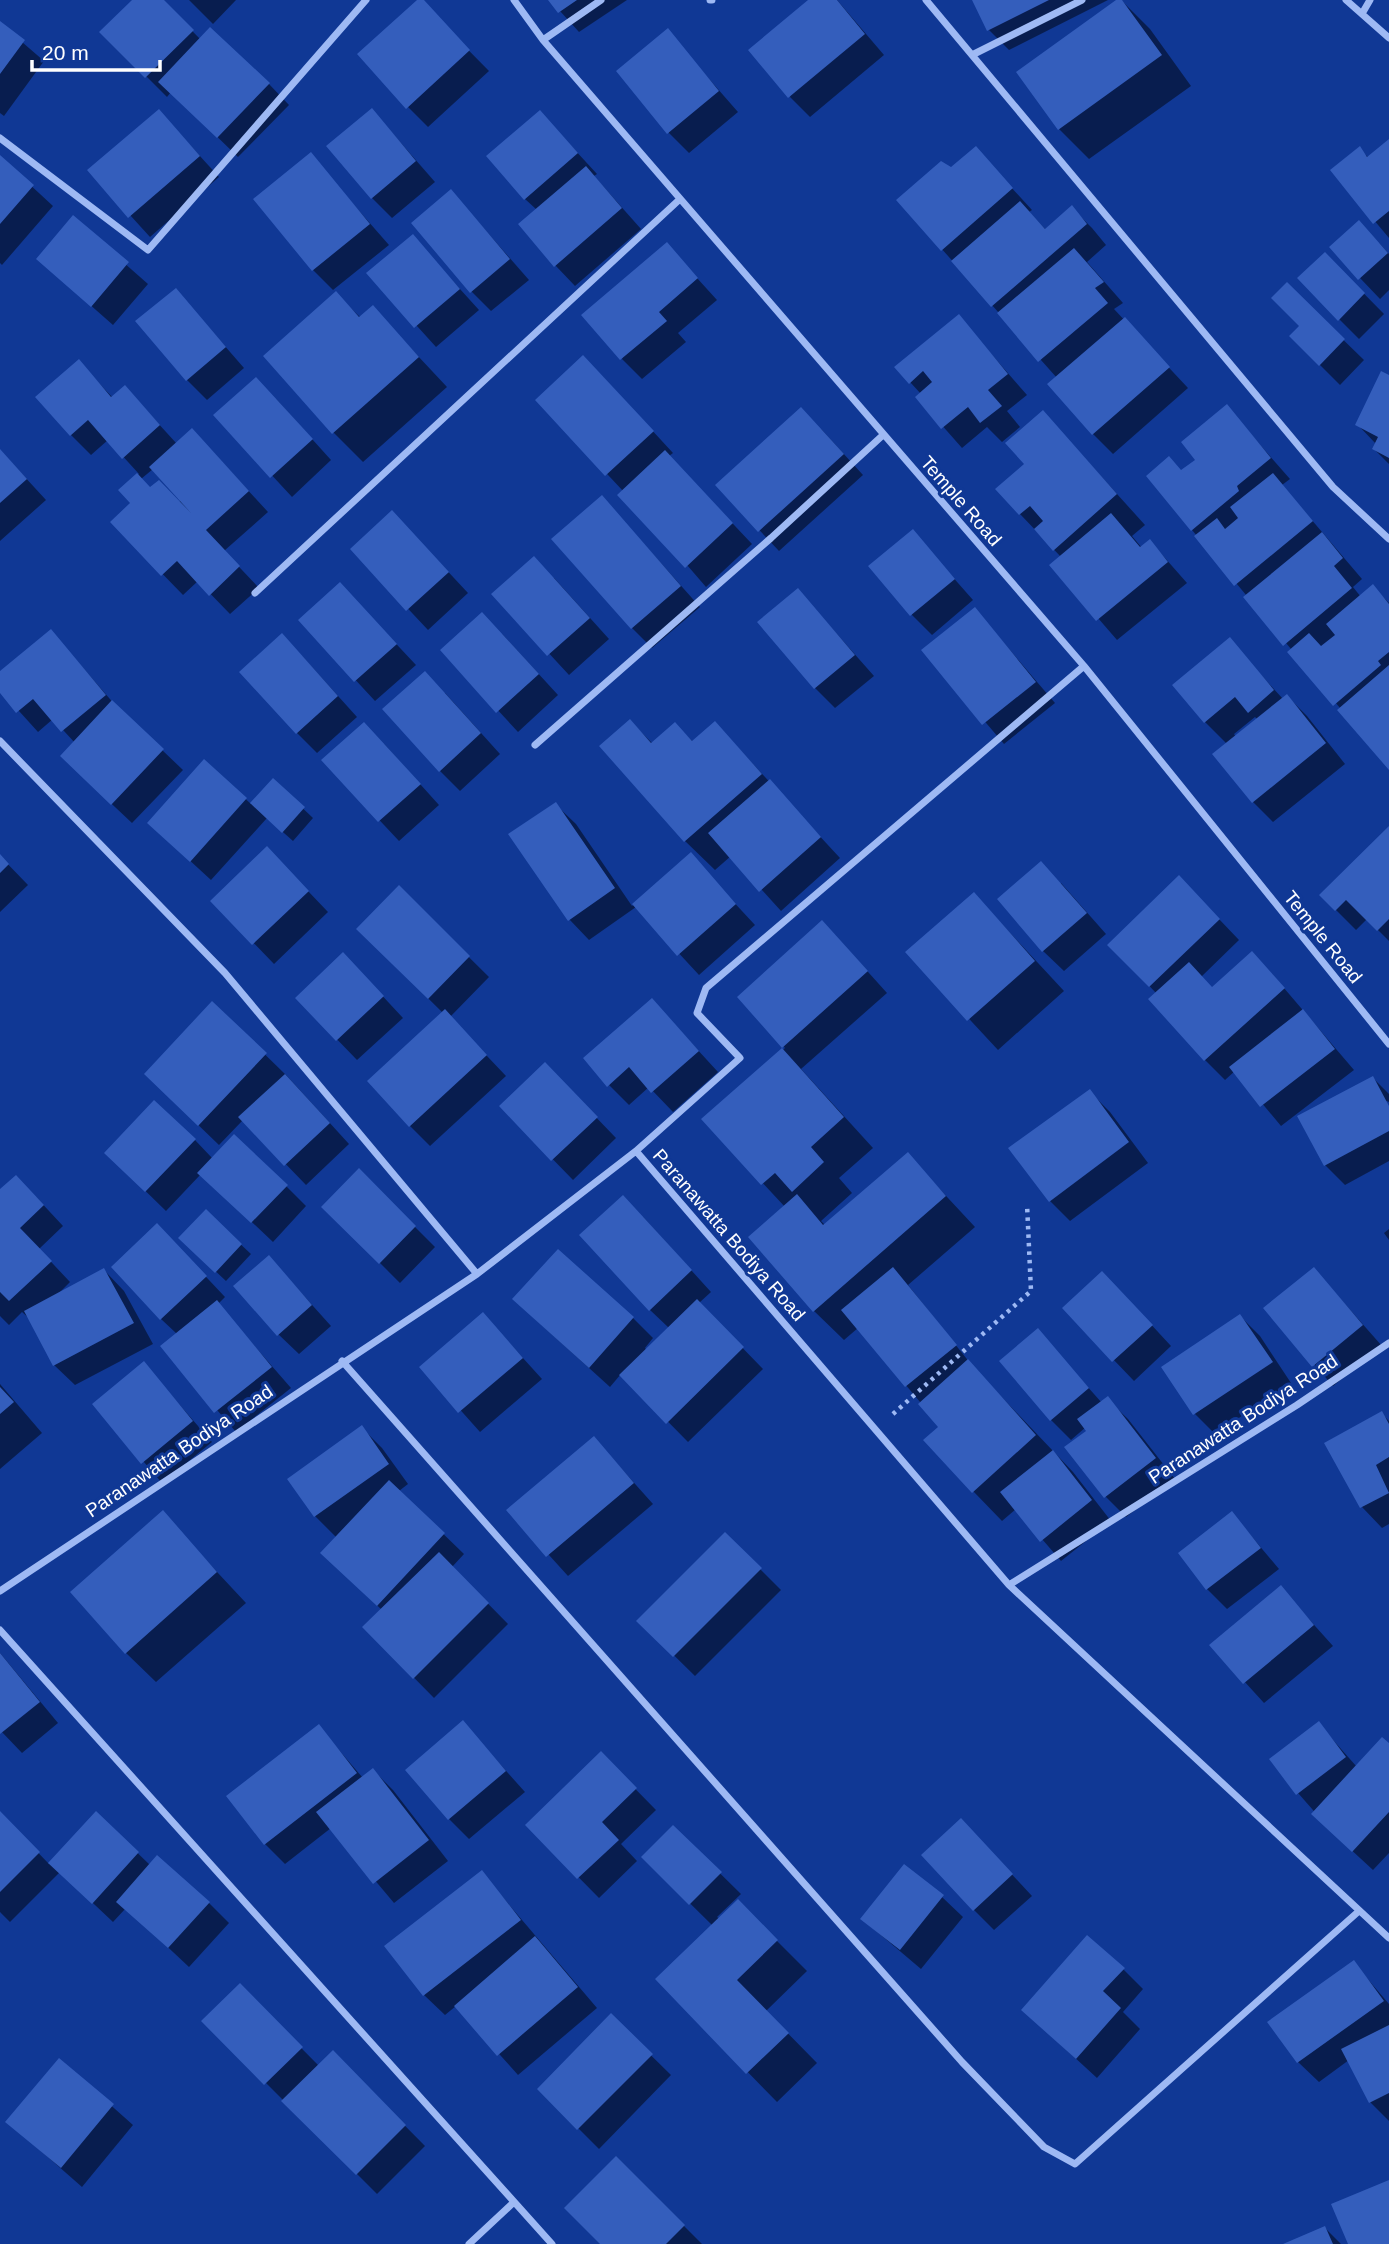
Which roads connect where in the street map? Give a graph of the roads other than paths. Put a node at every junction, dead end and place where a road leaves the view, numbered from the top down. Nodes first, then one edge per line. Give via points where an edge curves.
1 (366, 0) edge
2 (514, 0) edge
3 (601, 0) edge
4 (926, 0) edge
5 (1082, 0) edge
6 (1346, 0) edge
7 (1370, 0) edge
8 (1363, 12) junction
9 (1389, 38) edge
10 (543, 40) junction
11 (972, 55) junction
12 (0, 138) edge
13 (680, 199) junction
14 (883, 435) junction
15 (1389, 539) edge
16 (255, 593) dead end
17 (1084, 666) junction
18 (0, 741) edge
19 (535, 745) dead end
20 (1389, 1044) edge
21 (636, 1151) junction
22 (477, 1274) junction
23 (1389, 1343) edge
24 (342, 1361) junction
25 (1009, 1586) junction
26 (0, 1591) edge
27 (0, 1630) edge
28 (1359, 1911) junction
29 (1389, 1938) edge
30 (514, 2202) junction
31 (469, 2244) edge
32 (552, 2244) edge

1 - 12 street via 148,250
2 - 10 street, Temple Road
3 - 10 street
4 - 11 street
5 - 11 street
6 - 8 street
7 - 8 street
8 - 9 street
10 - 13 street, Temple Road
11 - 15 street via 1333,487
13 - 14 street, Temple Road
13 - 16 street
14 - 17 street, Temple Road
14 - 19 street
17 - 20 street, Temple Road
17 - 21 street via 706,988 697,1013 740,1058
18 - 22 street via 225,972
21 - 22 street, Paranawatta Bodiya Road
21 - 25 street, Paranawatta Bodiya Road
22 - 24 street, Paranawatta Bodiya Road
23 - 25 street, Paranawatta Bodiya Road
24 - 26 street, Paranawatta Bodiya Road
24 - 28 street via 962,2062 1044,2147 1075,2164
25 - 28 street
27 - 30 street
28 - 29 street
30 - 31 street
30 - 32 street

